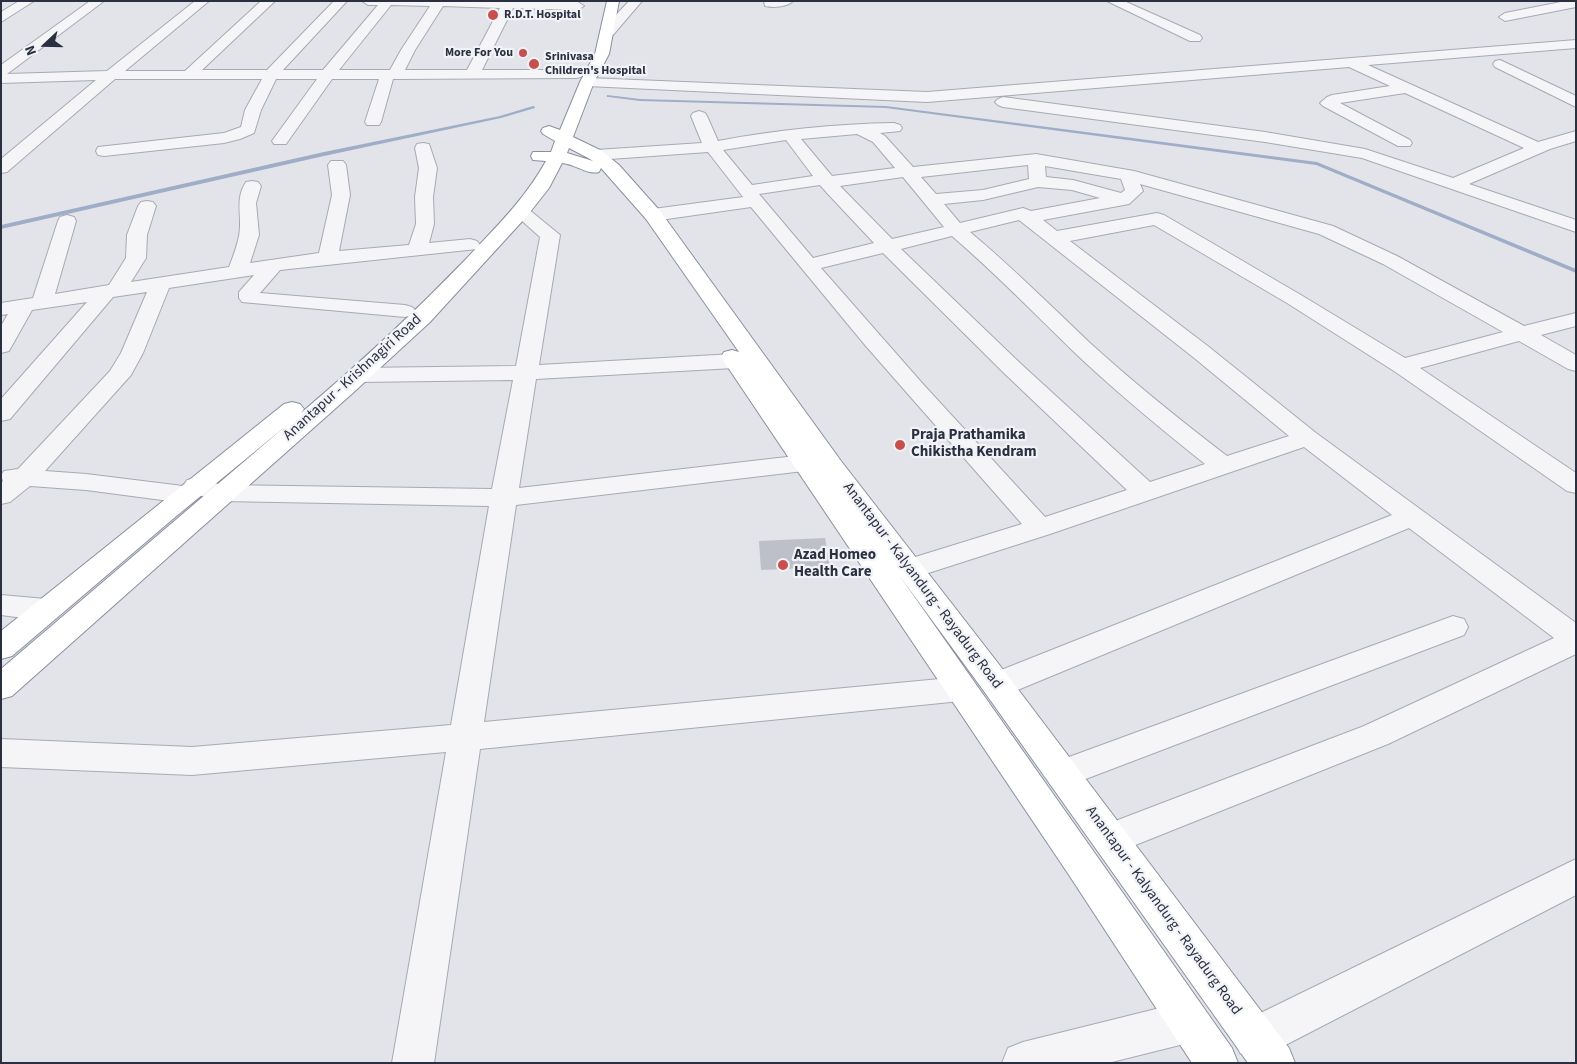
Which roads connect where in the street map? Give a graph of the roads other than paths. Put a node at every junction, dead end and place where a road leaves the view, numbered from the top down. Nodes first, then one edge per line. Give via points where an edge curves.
1 (28, 1) edge
2 (98, 1) edge
3 (203, 1) edge
4 (269, 1) edge
5 (341, 1) edge
6 (368, 1) edge
7 (613, 1) edge
8 (636, 1) edge
9 (787, 1) edge
10 (1113, 1) edge
11 (387, 2) edge
12 (440, 2) edge
13 (769, 3) dead end
14 (1576, 3) edge
15 (508, 5) junction
16 (585, 6) edge
17 (1505, 16) dead end
18 (1, 18) edge
19 (608, 32) junction
20 (1195, 38) dead end
21 (1573, 46) edge
22 (1352, 63) junction
23 (1500, 64) dead end
24 (1, 72) edge
25 (111, 75) junction
26 (189, 75) junction
27 (271, 75) junction
28 (327, 75) junction
29 (391, 75) junction
30 (472, 75) junction
31 (582, 78) junction
32 (1, 79) edge
33 (1407, 88) junction
34 (963, 94) junction
35 (1576, 102) edge
36 (699, 116) dead end
37 (373, 122) dead end
38 (859, 128) junction
39 (894, 128) dead end
40 (1347, 132) junction
41 (790, 135) junction
42 (1576, 136) edge
43 (280, 140) dead end
44 (1404, 143) dead end
45 (553, 146) junction
46 (712, 147) junction
47 (423, 148) dead end
48 (1539, 149) junction
49 (104, 152) dead end
50 (596, 155) junction
51 (1036, 159) junction
52 (338, 166) dead end
53 (1, 168) edge
54 (908, 172) junction
55 (1128, 175) junction
56 (826, 181) junction
57 (1038, 182) junction
58 (1454, 184) junction
59 (252, 186) dead end
60 (751, 196) junction
61 (931, 200) junction
62 (1123, 200) junction
63 (147, 206) dead end
64 (521, 212) junction
65 (652, 215) junction
66 (1027, 218) junction
67 (1157, 219) junction
68 (67, 221) dead end
69 (1576, 226) edge
70 (955, 229) junction
71 (1053, 238) junction
72 (470, 245) junction
73 (889, 247) junction
74 (418, 250) junction
75 (328, 258) junction
76 (808, 265) junction
77 (273, 266) junction
78 (238, 271) junction
79 (161, 283) junction
80 (112, 291) junction
81 (33, 303) junction
82 (1, 309) edge
83 (405, 311) junction
84 (1576, 319) edge
85 (1518, 333) junction
86 (1, 346) edge
87 (734, 361) junction
88 (1576, 364) edge
89 (1402, 366) junction
90 (526, 373) junction
91 (358, 375) junction
92 (1, 414) edge
93 (1307, 438) junction
94 (804, 463) junction
95 (1224, 466) junction
96 (13, 477) edge
97 (1576, 485) edge
98 (190, 490) junction
99 (222, 493) junction
100 (1146, 493) junction
101 (1, 496) edge
102 (504, 498) junction
103 (1411, 517) junction
104 (1040, 528) junction
105 (909, 569) junction
106 (1, 605) edge
107 (46, 610) junction
108 (1453, 627) dead end
109 (1576, 640) edge
110 (1, 648) edge
111 (997, 685) junction
112 (1, 687) edge
113 (961, 689) junction
114 (466, 737) junction
115 (1, 753) edge
116 (1062, 774) junction
117 (1110, 839) junction
118 (1576, 876) edge
119 (1188, 1022) junction
120 (1265, 1050) edge
121 (413, 1063) edge
122 (1023, 1063) edge
123 (1217, 1063) edge

1 - 18 street
2 - 24 street
3 - 25 street
4 - 26 street
5 - 27 street
6 - 11 street
7 - 19 highway, Anantapur - Krishnagiri Road
8 - 19 street
9 - 13 street
10 - 20 street
11 - 12 street
11 - 28 street
12 - 15 street
12 - 29 street
14 - 17 street
15 - 16 street
15 - 30 street
16 - 31 highway, Anantapur - Krishnagiri Road via 587,49
19 - 31 highway, Anantapur - Krishnagiri Road via 602,54
21 - 22 street
22 - 33 street
22 - 34 street
23 - 35 street
25 - 26 street
25 - 32 street
25 - 53 street
26 - 27 street
27 - 28 street
27 - 49 street via 253,110 248,130 234,136
28 - 29 street
28 - 43 street
29 - 30 street
29 - 37 street
30 - 31 street
31 - 34 street via 927,97
31 - 45 highway, Anantapur - Krishnagiri Road
33 - 40 street via 1328,102
33 - 48 street
34 - 40 street via 1266,137
36 - 46 street
38 - 39 street
38 - 41 street
38 - 54 street via 879,139
40 - 44 street
40 - 58 street via 1380,158
41 - 46 street
41 - 56 street
42 - 48 street
45 - 50 highway, Anantapur - Kalyandurg - Rayadurg Road
45 - 64 highway, Anantapur - Krishnagiri Road via 540,188
45 - 72 highway, Anantapur - Krishnagiri Road via 519,191
45 - 87 highway, Anantapur - Kalyandurg - Rayadurg Road via 596,170 613,188
46 - 50 street
46 - 60 street
47 - 74 street via 428,168 425,224
48 - 58 street
50 - 65 highway, Anantapur - Kalyandurg - Rayadurg Road
51 - 54 street
51 - 55 street
51 - 57 street
52 - 75 street via 342,195
54 - 56 street
54 - 61 street
55 - 62 street via 1134,191
55 - 85 street via 1326,230 1390,260
56 - 60 street
56 - 73 street
57 - 61 street via 983,195
57 - 62 street via 1073,185
58 - 69 street
59 - 78 street via 247,203 248,235
60 - 65 street
60 - 76 street
61 - 70 street
62 - 66 street
62 - 67 street
63 - 80 street via 137,235 136,258
64 - 90 street via 550,235
64 - 91 highway, Anantapur - Krishnagiri Road via 422,318
65 - 105 highway, Anantapur - Kalyandurg - Rayadurg Road
66 - 70 street via 1022,214
66 - 71 street
67 - 71 street
67 - 89 street
68 - 81 street
70 - 73 street
70 - 95 street via 1159,416
71 - 93 street
72 - 74 street
72 - 83 highway, Anantapur - Krishnagiri Road
73 - 76 street
73 - 100 street
74 - 75 street
75 - 77 street
76 - 104 street via 942,422
77 - 78 street
77 - 83 street via 250,292 249,298
78 - 79 street
79 - 80 street
79 - 96 street via 132,354 118,375
80 - 81 street
80 - 92 street
81 - 82 street
81 - 86 street
83 - 98 highway, Anantapur - Krishnagiri Road via 342,369
84 - 85 street
85 - 88 street
85 - 89 street
87 - 90 street
87 - 94 highway, Anantapur - Kalyandurg - Rayadurg Road
89 - 97 street
90 - 91 street
90 - 102 street
91 - 99 highway, Anantapur - Krishnagiri Road
93 - 95 street
93 - 103 street
94 - 102 street
94 - 113 highway, Anantapur - Kalyandurg - Rayadurg Road
95 - 100 street
96 - 98 street
96 - 101 street
98 - 99 street
98 - 107 highway, Anantapur - Krishnagiri Road
99 - 102 street
99 - 112 highway, Anantapur - Krishnagiri Road
100 - 104 street
102 - 114 street
103 - 109 street
103 - 111 street
104 - 105 street
105 - 111 highway, Anantapur - Kalyandurg - Rayadurg Road
106 - 107 street
107 - 110 highway, Anantapur - Krishnagiri Road
108 - 116 street
109 - 117 street via 1376,735
111 - 116 highway, Anantapur - Kalyandurg - Rayadurg Road
113 - 114 street
113 - 119 highway, Anantapur - Kalyandurg - Rayadurg Road
114 - 115 street via 192,761
114 - 121 street
116 - 117 highway, Anantapur - Kalyandurg - Rayadurg Road
117 - 120 highway, Anantapur - Kalyandurg - Rayadurg Road
118 - 120 street
119 - 122 street
119 - 123 highway, Anantapur - Kalyandurg - Rayadurg Road

